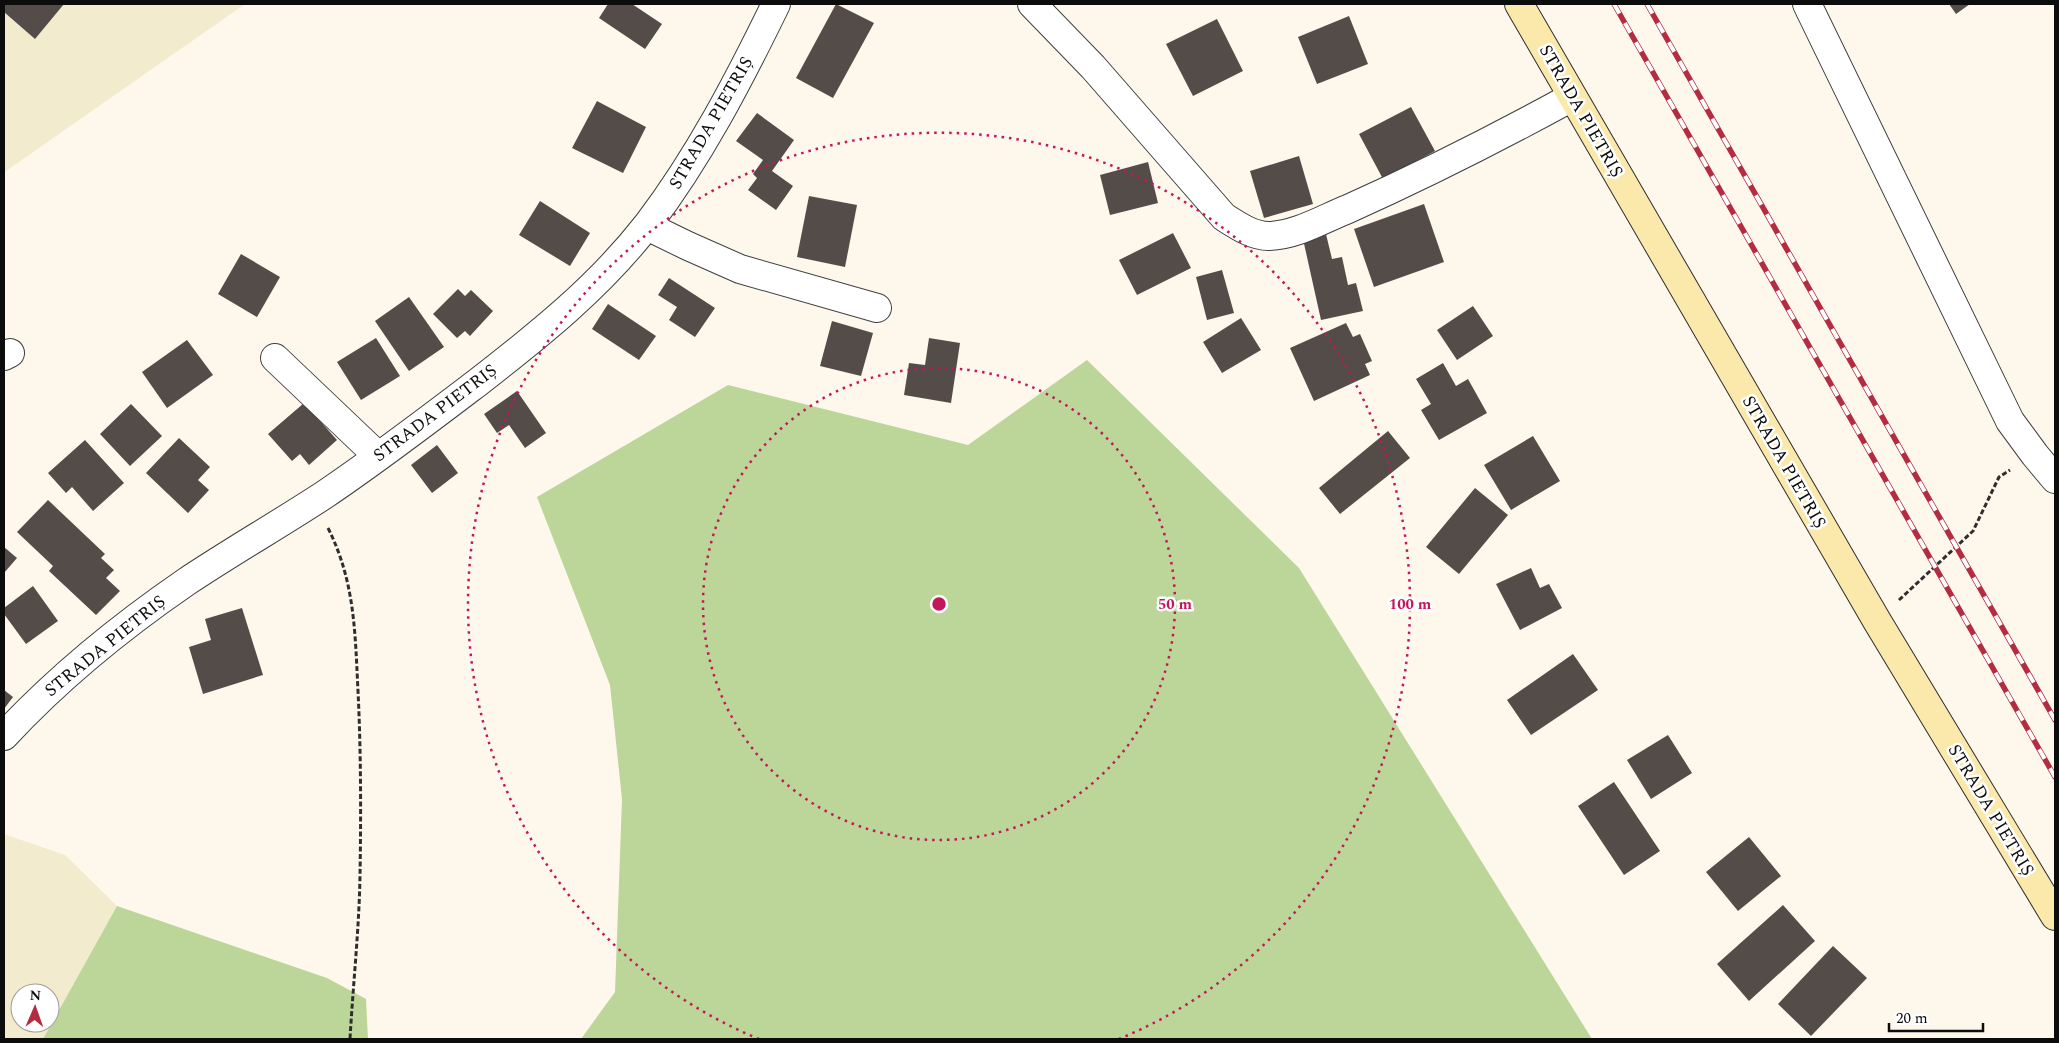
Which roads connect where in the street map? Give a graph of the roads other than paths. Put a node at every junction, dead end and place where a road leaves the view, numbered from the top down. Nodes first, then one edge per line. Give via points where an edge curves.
1 (776, 4) edge
2 (1032, 4) edge
3 (1519, 4) edge
4 (1807, 4) edge
5 (1572, 96) junction
6 (647, 226) junction
7 (877, 308) dead end
8 (274, 358) dead end
9 (378, 456) junction
10 (2055, 479) edge
11 (4, 736) edge
12 (2055, 916) edge

1 - 6 street, STRADA PIETRIȘ via 741,76 675,187
2 - 5 street via 1093,67 1224,218 1242,230 1268,236 1293,232 1388,191 1515,129
3 - 5 main road, STRADA PIETRIȘ
4 - 10 street via 2010,421
5 - 12 main road, STRADA PIETRIȘ via 1877,621
6 - 7 street via 740,269
6 - 9 street, STRADA PIETRIȘ via 576,304 446,407
8 - 9 street
9 - 11 street, STRADA PIETRIȘ via 185,583 120,631 32,705

